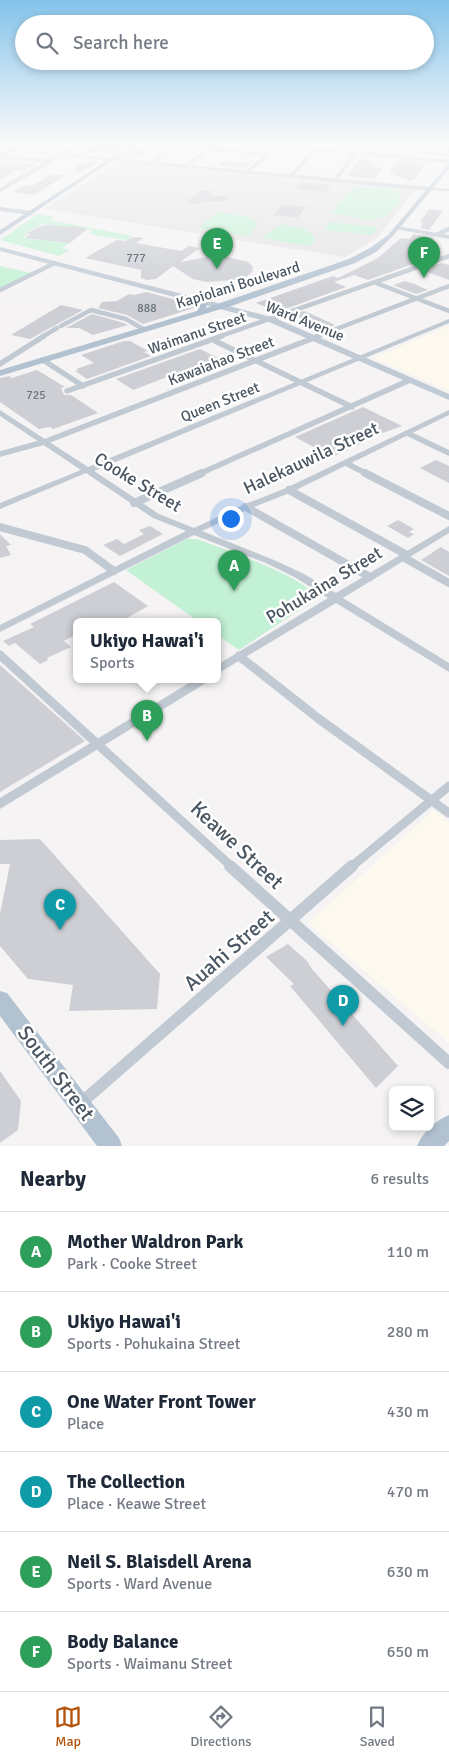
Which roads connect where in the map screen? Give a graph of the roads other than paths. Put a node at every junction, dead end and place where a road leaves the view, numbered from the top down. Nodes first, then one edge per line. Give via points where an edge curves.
1 (54, 197) edge
2 (422, 197) edge
3 (0, 209) edge
4 (32, 212) junction
5 (397, 228) junction
6 (449, 229) edge
7 (0, 233) edge
8 (438, 234) junction
9 (449, 237) edge
10 (0, 248) edge
11 (449, 256) edge
12 (54, 263) junction
13 (376, 283) junction
14 (449, 286) edge
15 (0, 290) edge
16 (192, 299) junction
17 (417, 299) junction
18 (220, 306) junction
19 (449, 311) edge
20 (200, 312) junction
21 (272, 320) junction
22 (449, 321) edge
23 (143, 329) junction
24 (313, 338) junction
25 (215, 340) junction
26 (360, 358) junction
27 (43, 360) junction
28 (257, 360) junction
29 (0, 364) edge
30 (0, 373) edge
31 (410, 380) junction
32 (302, 382) junction
33 (83, 386) junction
34 (67, 391) dead end
35 (449, 397) edge
36 (352, 407) junction
37 (0, 412) edge
38 (449, 412) edge
39 (407, 433) junction
40 (44, 442) junction
41 (449, 453) edge
42 (0, 454) edge
43 (346, 463) junction
44 (87, 470) junction
45 (289, 490) junction
46 (134, 503) junction
47 (0, 506) edge
48 (246, 506) junction
49 (449, 516) edge
50 (0, 527) edge
51 (449, 529) edge
52 (192, 532) junction
53 (405, 556) junction
54 (114, 570) junction
55 (370, 577) junction
56 (449, 583) edge
57 (336, 598) junction
58 (0, 629) edge
59 (0, 655) edge
60 (239, 656) junction
61 (221, 667) edge
62 (449, 668) edge
63 (197, 683) edge
64 (98, 743) junction
65 (449, 786) edge
66 (432, 800) junction
67 (0, 804) edge
68 (449, 813) edge
69 (292, 920) junction
70 (0, 1000) edge
71 (449, 1063) edge
72 (80, 1104) junction
73 (449, 1126) edge
74 (111, 1146) edge
75 (428, 1146) edge

1 - 4 main road
2 - 5 main road, Kapiolani Boulevard
3 - 4 street
4 - 7 main road
5 - 8 street
5 - 18 main road, Kapiolani Boulevard via 373,250 352,261
6 - 8 street
8 - 9 street
10 - 12 main road, Ward Avenue
11 - 13 street, Waimanu Street
12 - 15 street
12 - 16 main road, Ward Avenue
13 - 17 street
13 - 21 street, Waimanu Street
14 - 17 street, Kawaiahao Street
16 - 18 main road, Ward Avenue
16 - 20 main road via 204,305
17 - 19 street
17 - 24 street, Kawaiahao Street
18 - 20 main road, Kapiolani Boulevard
18 - 21 main road, Ward Avenue
20 - 23 main road, Kapiolani Boulevard
21 - 24 main road, Ward Avenue
21 - 25 street, Waimanu Street
22 - 26 street, Queen Street
23 - 27 main road, Kapiolani Boulevard
23 - 29 street via 126,319 91,310
24 - 26 main road, Ward Avenue
24 - 28 street, Kawaiahao Street
25 - 28 street
25 - 33 street, Waimanu Street
26 - 31 main road, Ward Avenue
26 - 32 street, Queen Street
27 - 30 main road, Kapiolani Boulevard
27 - 33 street
28 - 32 street
28 - 40 street, Kawaiahao Street
31 - 35 main road, Ward Avenue
31 - 36 street
32 - 36 street
32 - 44 street, Queen Street
33 - 34 street, Waimanu Street
36 - 46 street
37 - 40 street, Cooke Street
38 - 39 street, Halekauwila Street
39 - 41 street
39 - 43 street, Halekauwila Street
40 - 42 street, Kawaiahao Street
40 - 44 street, Cooke Street
43 - 45 street, Halekauwila Street
43 - 49 street
44 - 46 street, Cooke Street
44 - 47 street, Queen Street
45 - 48 street, Halekauwila Street
45 - 53 street
46 - 52 street, Cooke Street
48 - 52 street, Halekauwila Street
48 - 55 street
50 - 54 street via 84,550
51 - 53 street, Pohukaina Street
52 - 54 street, Halekauwila Street
52 - 57 street, Cooke Street via 271,562
53 - 55 street, Pohukaina Street
53 - 56 street
54 - 58 street, Halekauwila Street
55 - 57 street, Pohukaina Street
57 - 60 street, Pohukaina Street
57 - 62 street, Cooke Street
59 - 64 street, Keawe Street
60 - 61 street, Pohukaina Street
60 - 66 street via 319,719
63 - 64 street
64 - 67 street
64 - 69 street, Keawe Street
65 - 66 street, Auahi Street
66 - 68 street
66 - 69 street, Auahi Street
69 - 71 street, Keawe Street via 370,995
69 - 72 street, Auahi Street
70 - 72 main road, South Street
72 - 74 main road, South Street
73 - 75 main road

